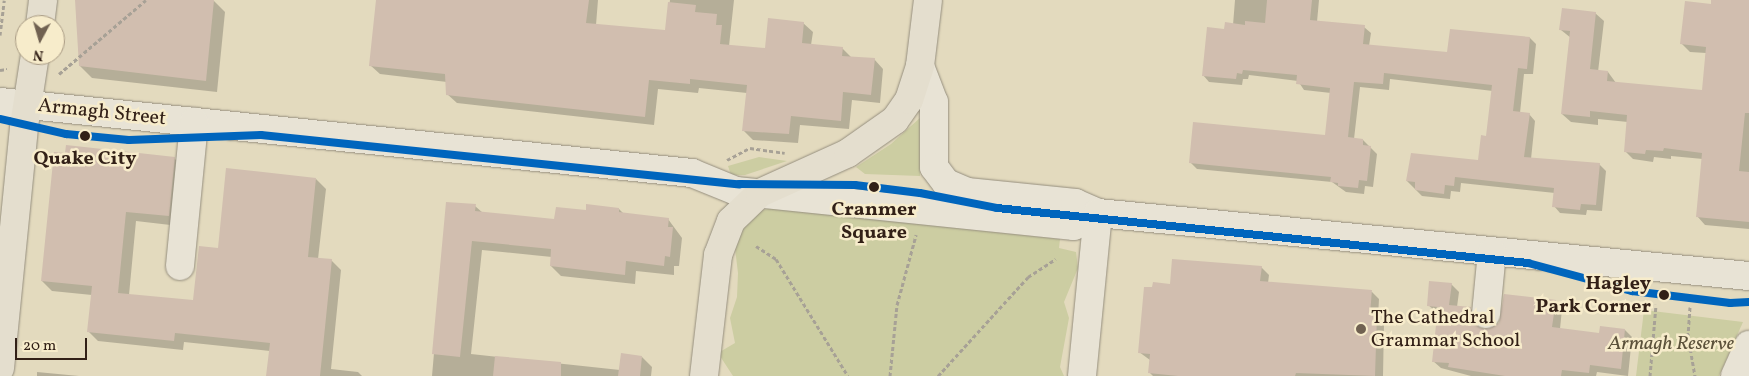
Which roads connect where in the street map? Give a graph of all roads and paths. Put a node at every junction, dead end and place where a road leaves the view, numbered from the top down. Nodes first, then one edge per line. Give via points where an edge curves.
1 (4, 0) edge
2 (43, 0) edge
3 (146, 0) edge
4 (928, 0) edge
5 (41, 15) edge
6 (0, 35) edge
7 (33, 65) edge
8 (920, 66) junction
9 (59, 74) dead end
10 (0, 102) edge
11 (27, 105) junction
12 (194, 122) junction
13 (750, 148) dead end
14 (793, 154) dead end
15 (760, 193) junction
16 (1098, 214) junction
17 (917, 229) dead end
18 (756, 246) dead end
19 (1492, 252) junction
20 (1056, 259) dead end
21 (180, 266) dead end
22 (1749, 276) edge
23 (1656, 304) dead end
24 (1690, 308) dead end
25 (1486, 314) dead end
26 (1749, 345) edge
27 (0, 368) edge
28 (704, 376) edge
29 (848, 376) edge
30 (890, 376) edge
31 (938, 376) edge
32 (1082, 376) edge
33 (1650, 376) edge
34 (1695, 376) edge
35 (1735, 376) edge

1 - 6 path
2 - 5 main road
3 - 9 path
4 - 8 main road
7 - 11 main road
8 - 15 main road via 909,100 887,129 848,153
8 - 16 street via 934,102 934,167 946,183 967,192 1075,203
10 - 11 street, Armagh Street
11 - 12 street, Armagh Street
11 - 27 main road
12 - 15 street, Armagh Street via 692,173 729,189
12 - 21 street
13 - 14 path
15 - 16 street, Armagh Street via 1074,226
15 - 28 main road via 736,214 721,242
16 - 19 street
16 - 32 street
17 - 30 path via 898,304
18 - 29 path via 776,259
19 - 22 street
19 - 25 street
20 - 31 path via 1028,277
23 - 33 path
24 - 34 path via 1688,336
26 - 35 street

